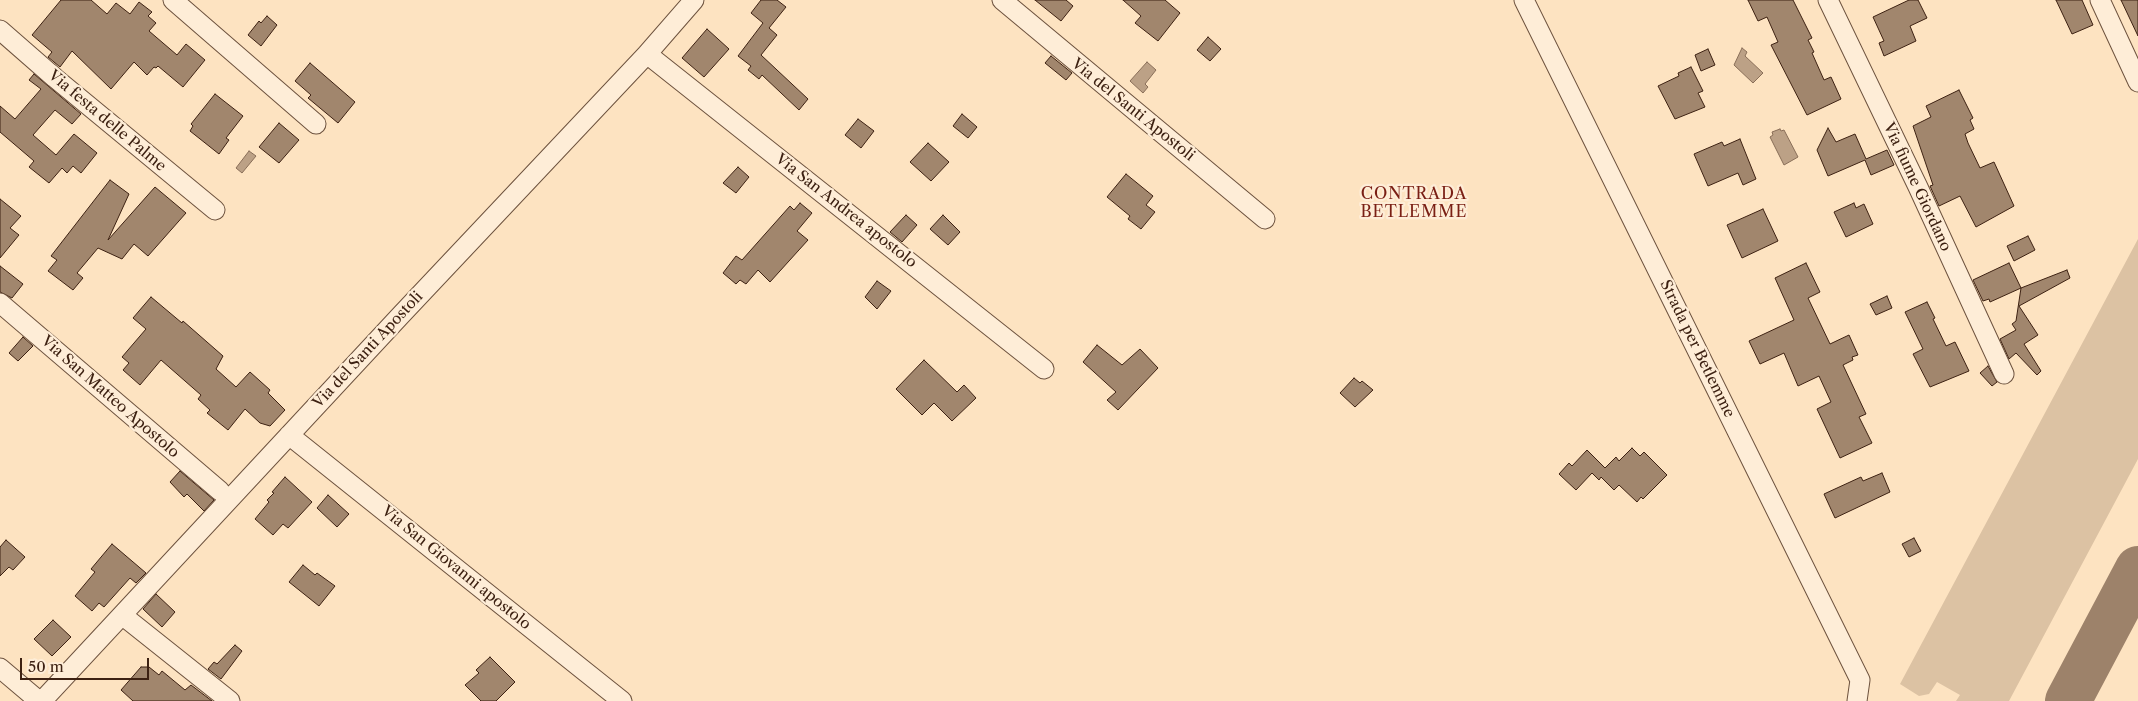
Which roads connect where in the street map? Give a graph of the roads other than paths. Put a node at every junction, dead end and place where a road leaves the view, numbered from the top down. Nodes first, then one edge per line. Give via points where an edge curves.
1 (173, 0) edge
2 (694, 0) edge
3 (1002, 0) edge
4 (1524, 0) edge
5 (1828, 0) edge
6 (2100, 0) edge
7 (0, 30) edge
8 (647, 54) junction
9 (2138, 82) edge
10 (316, 124) dead end
11 (215, 210) dead end
12 (1264, 219) dead end
13 (0, 303) edge
14 (1044, 369) dead end
15 (2004, 374) dead end
16 (289, 435) junction
17 (220, 492) dead end
18 (122, 615) junction
19 (0, 668) edge
20 (41, 701) edge
21 (230, 701) edge
22 (622, 701) edge
23 (1857, 701) edge

1 - 10 street
2 - 8 street, Via del Santi Apostoli
3 - 12 street, Via del Santi Apostoli
4 - 23 street, Strada per Betlemme via 1860,680
5 - 15 street, Via fiume Giordano
6 - 9 street
7 - 11 street, Via festa delle Palme
8 - 14 street, Via San Andrea apostolo
8 - 16 street, Via del Santi Apostoli
13 - 17 street, Via San Matteo Apostolo
16 - 18 street, Via del Santi Apostoli
16 - 22 street, Via San Giovanni apostolo
18 - 20 street, Via del Santi Apostoli
18 - 21 street
19 - 20 street

